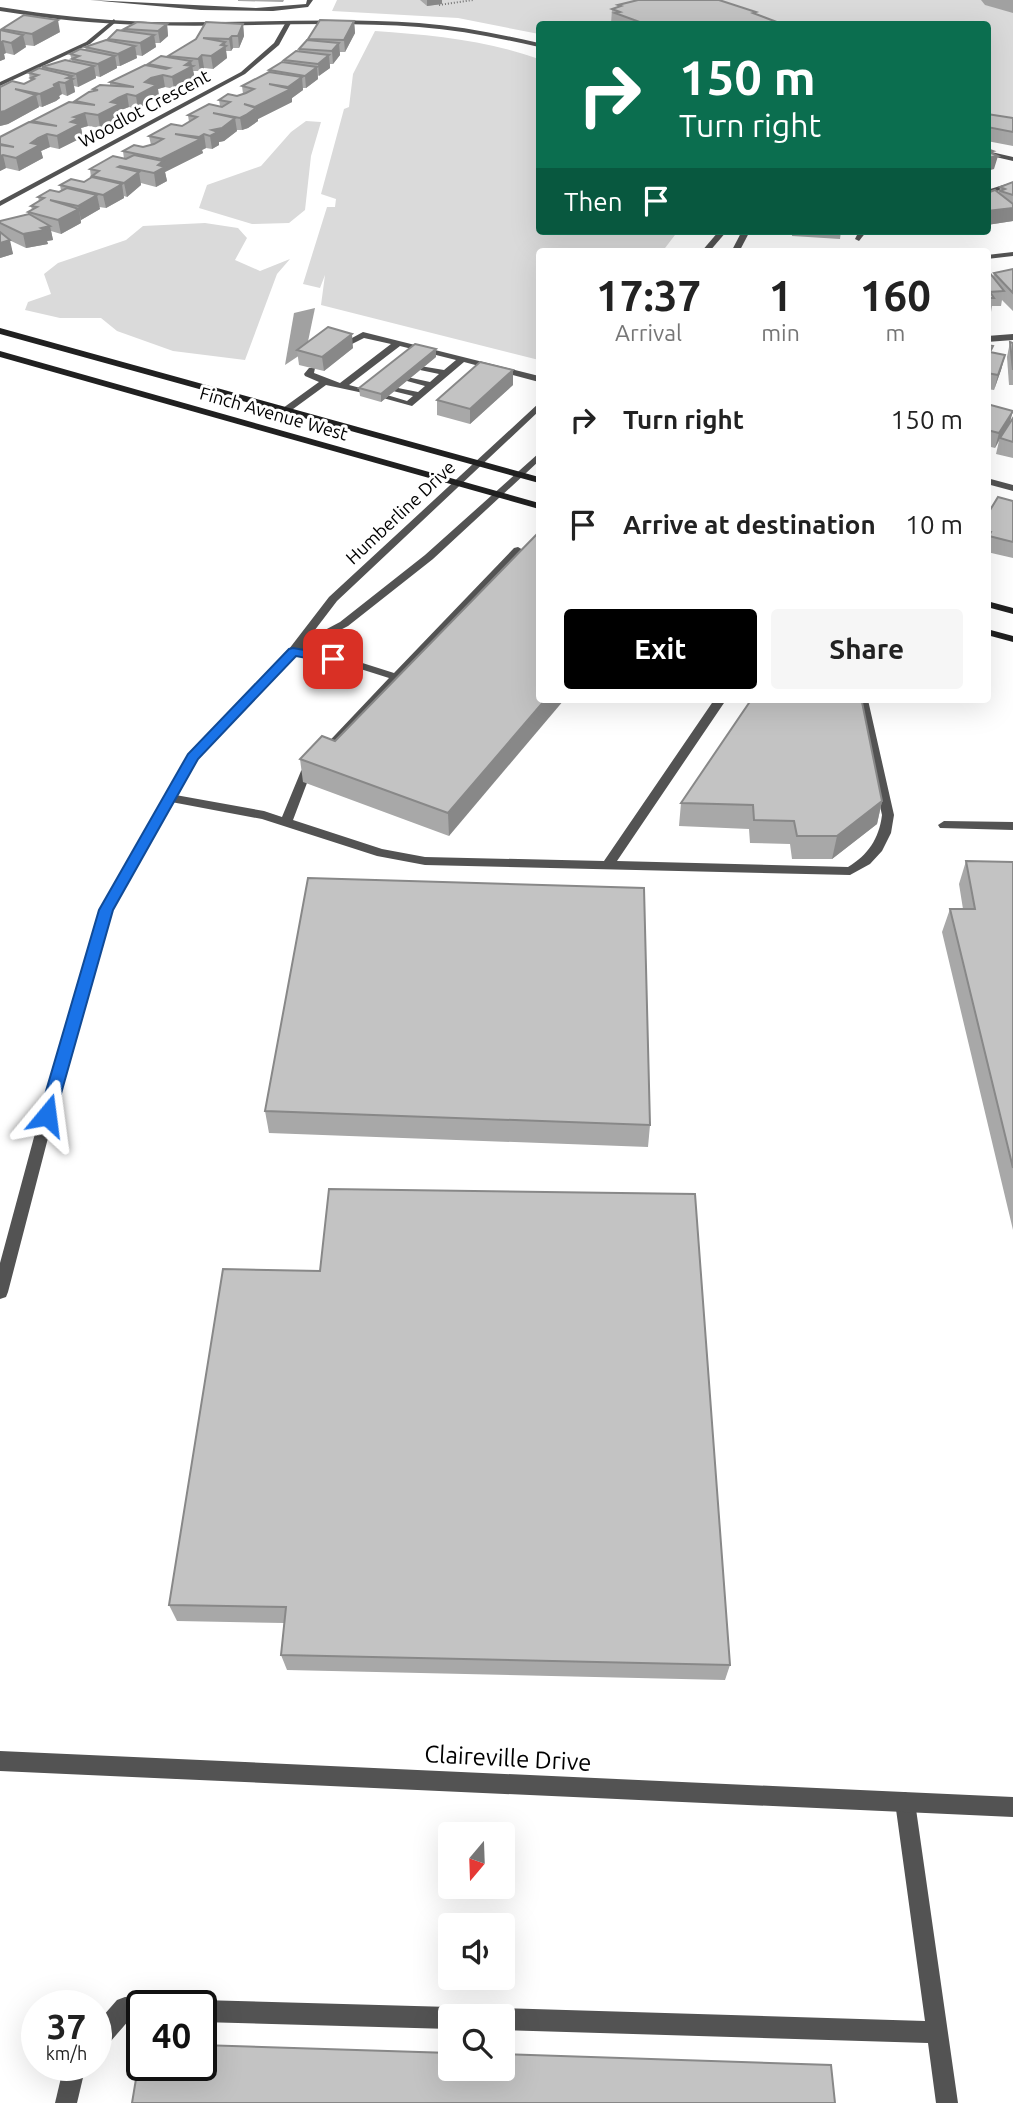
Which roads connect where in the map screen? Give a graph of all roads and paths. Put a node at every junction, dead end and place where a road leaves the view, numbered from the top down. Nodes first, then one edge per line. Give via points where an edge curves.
1 (93, 0) edge
2 (179, 0) edge
3 (218, 0) edge
4 (310, 0) edge
5 (175, 8) junction
6 (0, 9) edge
7 (214, 9) junction
8 (114, 21) junction
9 (208, 22) junction
10 (288, 23) junction
11 (536, 45) edge
12 (0, 84) edge
13 (991, 154) edge
14 (1013, 159) edge
15 (1013, 184) edge
16 (991, 191) edge
17 (0, 204) edge
18 (1013, 254) edge
19 (991, 257) edge
20 (0, 331) edge
21 (1013, 337) edge
22 (991, 339) edge
23 (398, 343) junction
24 (345, 344) edge
25 (0, 354) edge
26 (380, 356) junction
27 (391, 359) edge
28 (462, 359) junction
29 (367, 367) junction
30 (423, 368) edge
31 (312, 370) edge
32 (382, 371) edge
33 (445, 373) junction
34 (353, 378) junction
35 (536, 378) edge
36 (410, 379) edge
37 (325, 382) junction
38 (375, 384) edge
39 (432, 385) junction
40 (342, 386) junction
41 (397, 389) edge
42 (365, 392) edge
43 (419, 395) junction
44 (387, 398) edge
45 (536, 409) edge
46 (286, 410) junction
47 (536, 459) edge
48 (479, 464) junction
49 (519, 474) junction
50 (536, 479) edge
51 (458, 482) junction
52 (991, 482) edge
53 (1013, 488) edge
54 (498, 494) junction
55 (536, 505) edge
56 (518, 550) edge
57 (991, 605) edge
58 (1013, 611) edge
59 (991, 633) edge
60 (1013, 639) edge
61 (293, 652) junction
62 (396, 677) junction
63 (717, 703) edge
64 (863, 703) edge
65 (170, 798) junction
66 (286, 822) junction
67 (944, 825) dead end
68 (1013, 825) edge
69 (608, 865) junction
70 (0, 1292) edge
71 (0, 1761) edge
72 (905, 1802) junction
73 (1013, 1807) edge
74 (126, 2008) edge
75 (217, 2011) edge
76 (438, 2018) edge
77 (515, 2020) edge
78 (112, 2022) edge
79 (937, 2032) junction
80 (71, 2081) edge
81 (66, 2103) edge
82 (947, 2103) edge

1 - 5 street
2 - 5 street
3 - 7 street
4 - 7 street via 300,7
5 - 7 street
6 - 8 street
7 - 9 street
8 - 9 street
8 - 12 street via 88,43
9 - 10 street
10 - 11 street via 404,24
10 - 17 street, Woodlot Crescent via 277,44 243,73
13 - 14 street
15 - 16 street
18 - 19 street
20 - 46 main road, Finch Avenue West
21 - 22 street
23 - 24 street via 363,335
23 - 26 street
23 - 28 street
25 - 51 main road, Finch Avenue West
26 - 27 street
26 - 29 street
28 - 33 street
28 - 35 street
29 - 32 street
29 - 34 street
30 - 33 street
31 - 37 street via 311,377
33 - 39 street
34 - 38 street
34 - 40 street
36 - 39 street
37 - 40 street
37 - 46 street
39 - 43 street
40 - 42 street
41 - 43 street
43 - 44 street via 409,404
45 - 48 street, Humberline Drive
46 - 48 main road, Finch Avenue West
47 - 49 street, Humberline Drive
48 - 49 main road, Finch Avenue West
48 - 51 street, Humberline Drive
49 - 50 main road, Finch Avenue West
49 - 54 street, Humberline Drive
51 - 54 main road, Finch Avenue West
51 - 61 street, Humberline Drive via 333,599
52 - 53 street
54 - 55 main road, Finch Avenue West
54 - 61 street, Humberline Drive via 429,557 344,624
56 - 62 street
57 - 58 main road
59 - 60 main road
61 - 62 street
61 - 65 street, Humberline Drive via 193,757
62 - 66 street via 305,774
63 - 69 street
64 - 69 street via 888,814 887,831 865,863 850,871
65 - 66 street
65 - 70 street, Humberline Drive via 106,910
66 - 69 street via 425,862
67 - 68 street
71 - 72 street, Claireville Drive
72 - 73 street, Claireville Drive
72 - 79 street
74 - 78 street
75 - 76 street
77 - 79 street
79 - 82 street
80 - 81 street

